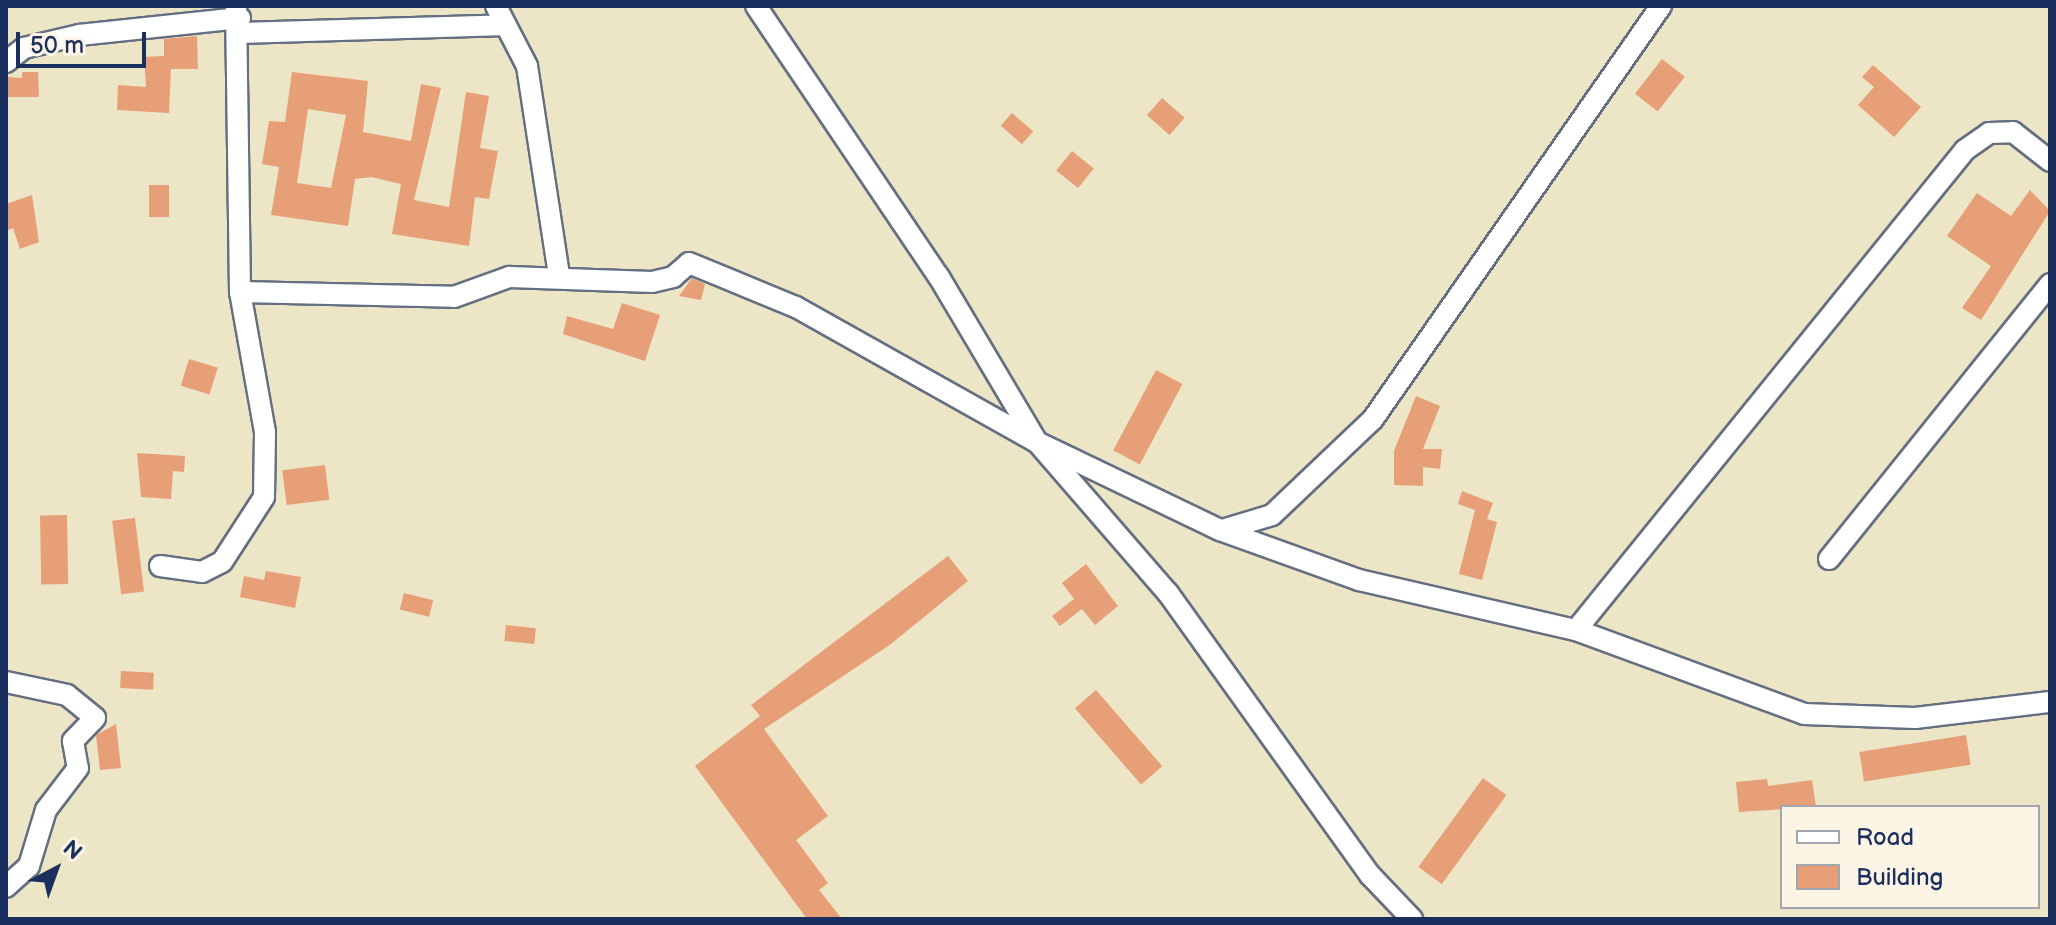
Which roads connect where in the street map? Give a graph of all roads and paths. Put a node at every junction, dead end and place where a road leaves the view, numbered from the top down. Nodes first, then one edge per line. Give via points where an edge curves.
1 (496, 6) edge
2 (756, 6) edge
3 (1661, 6) edge
4 (239, 19) edge
5 (505, 25) junction
6 (6, 62) edge
7 (2050, 161) edge
8 (559, 274) junction
9 (2050, 284) edge
10 (240, 292) junction
11 (1037, 442) junction
12 (1272, 515) junction
13 (1220, 530) junction
14 (1265, 543) junction
15 (1829, 559) dead end
16 (160, 566) dead end
17 (1576, 630) junction
18 (6, 682) edge
19 (2050, 702) edge
20 (6, 887) edge
21 (1412, 919) edge

1 - 5 street
2 - 11 street via 939,277
3 - 12 street via 1373,419
4 - 5 street
4 - 6 street via 79,35 24,48
4 - 10 street
5 - 8 street via 527,66
7 - 17 street via 2013,132 1989,133 1965,150
8 - 10 street via 509,277 454,297
8 - 11 street via 652,282 689,263 710,268 796,307
9 - 15 street
10 - 16 street via 265,432 264,497 222,562 202,572
11 - 13 street
11 - 21 street via 1168,593 1370,875
12 - 13 street
12 - 14 street
13 - 14 street
14 - 17 street via 1359,580
17 - 19 street via 1804,714 1915,718
18 - 20 street via 67,695 95,718 73,741 78,768 46,810 29,866

